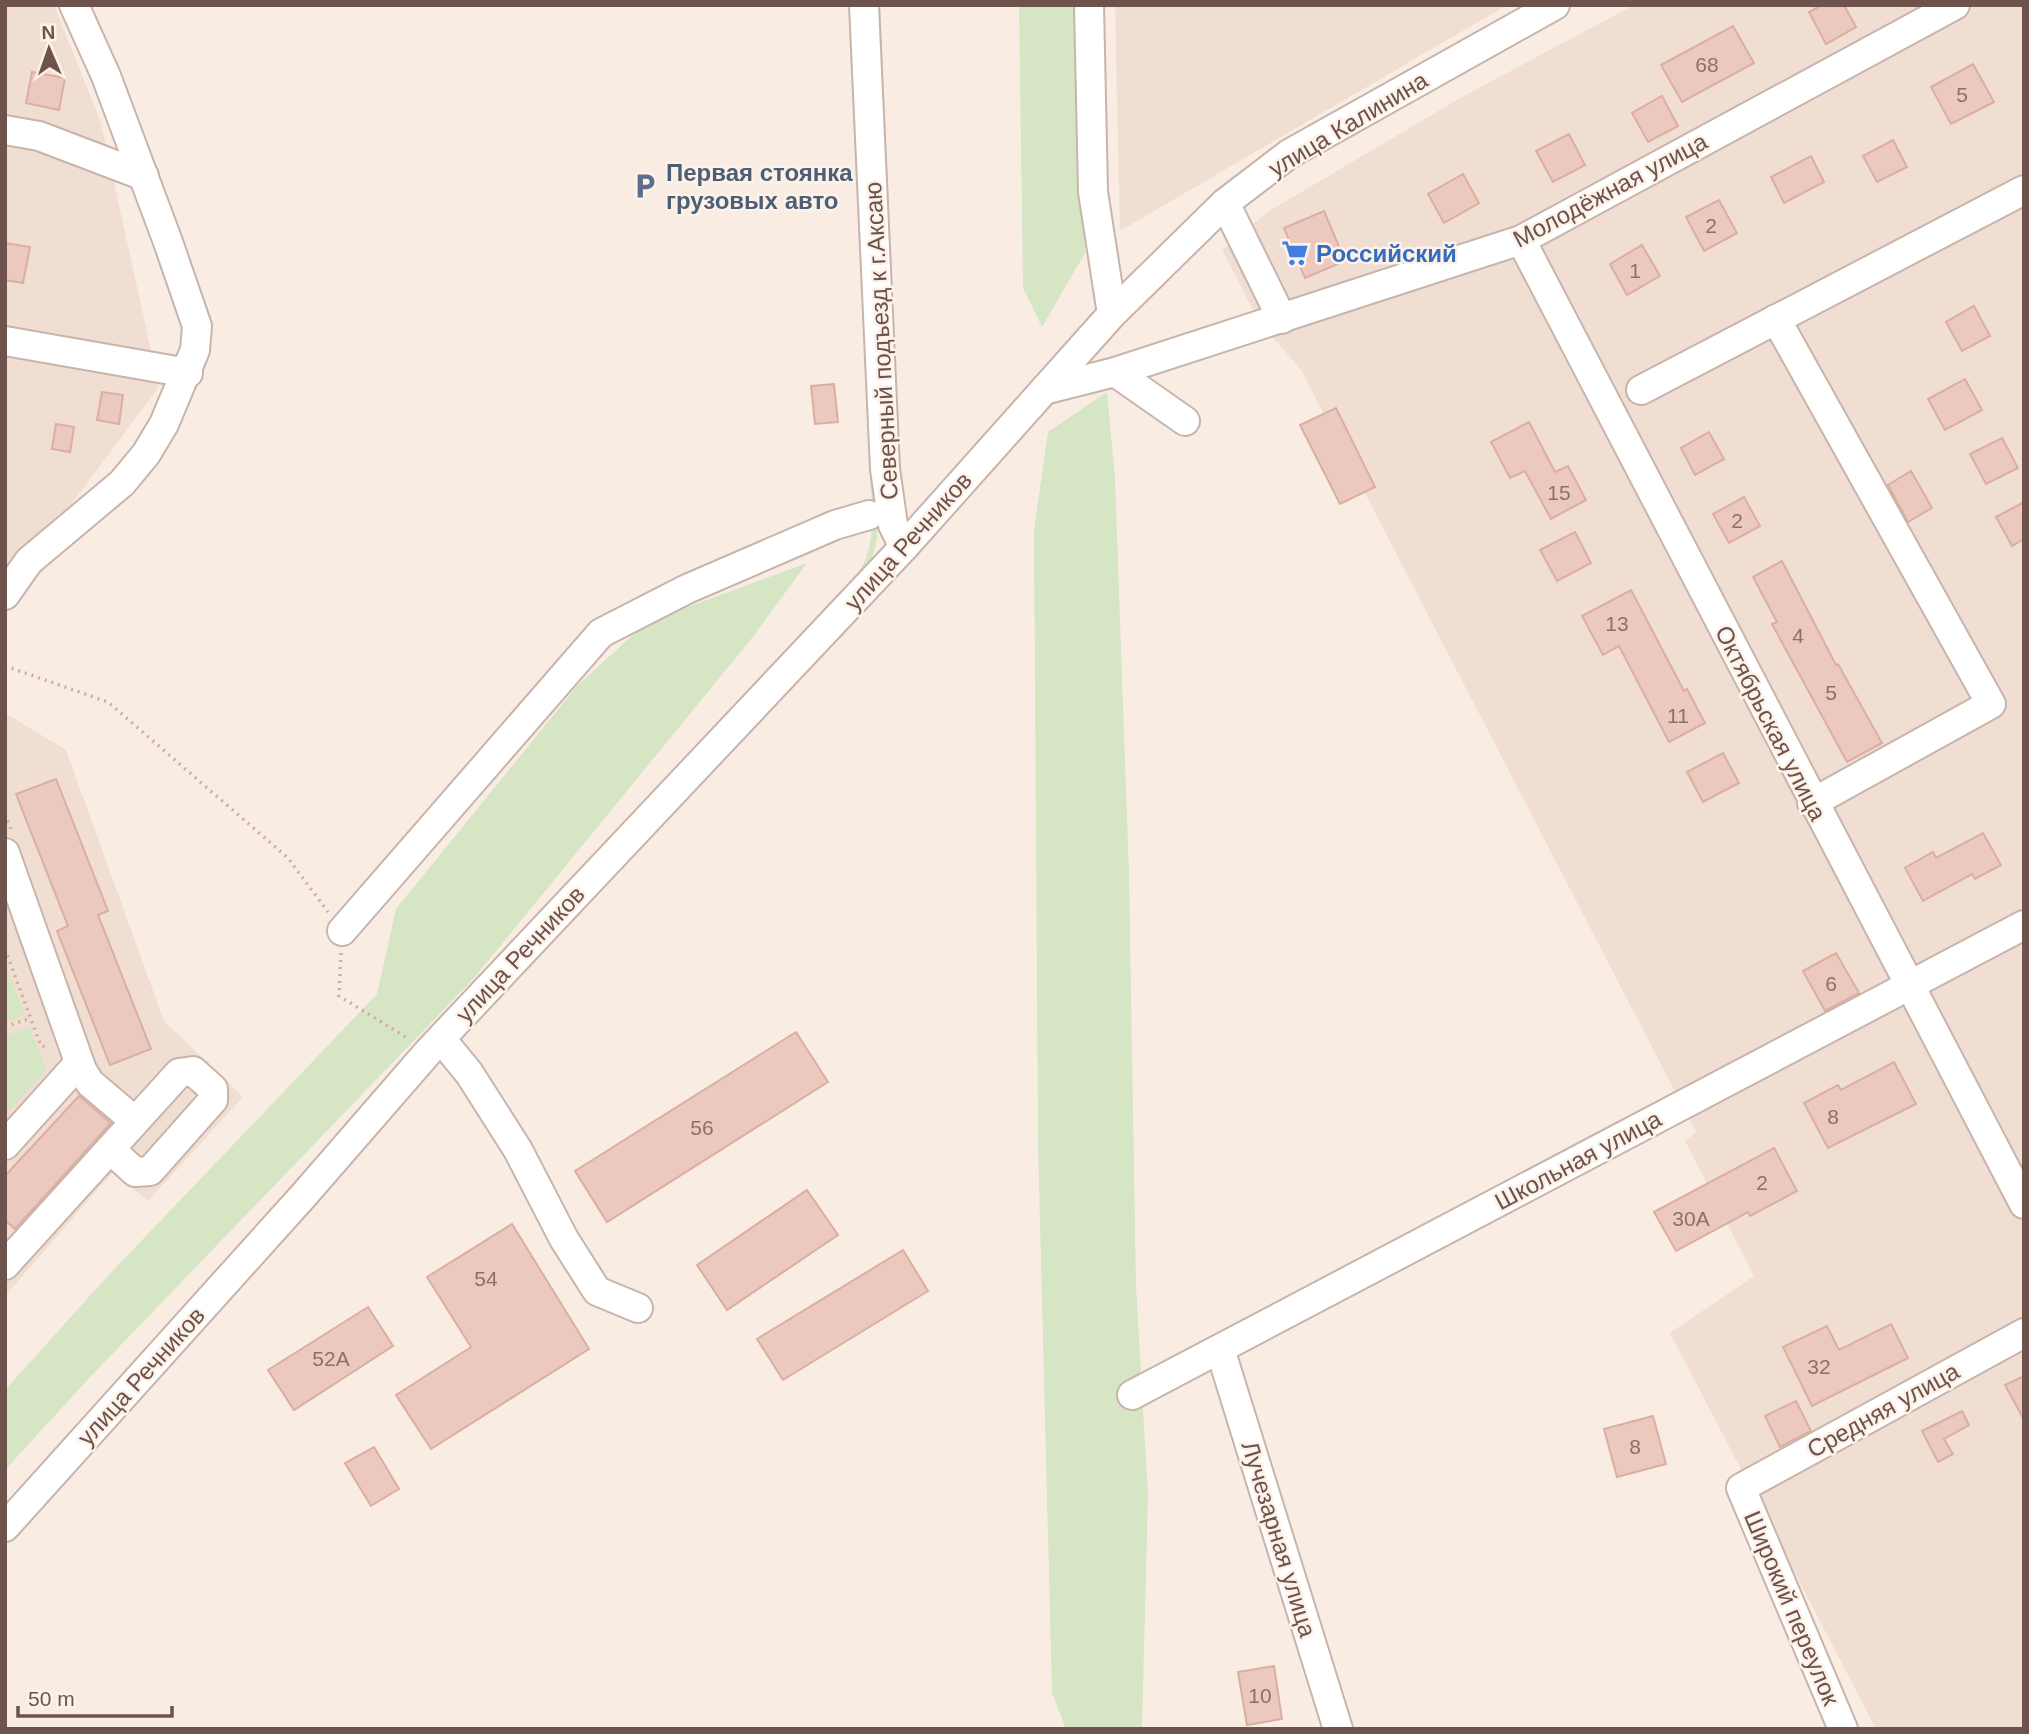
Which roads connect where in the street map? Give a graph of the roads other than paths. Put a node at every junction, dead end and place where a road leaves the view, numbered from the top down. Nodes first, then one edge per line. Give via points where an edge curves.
1 (74, 5) edge
2 (864, 5) edge
3 (1089, 5) edge
4 (1555, 5) edge
5 (1955, 5) edge
6 (5, 130) edge
7 (144, 176) junction
8 (2024, 190) edge
9 (1225, 203) junction
10 (1521, 240) junction
11 (1112, 314) junction
12 (1282, 318) junction
13 (1776, 319) junction
14 (5, 341) edge
15 (1115, 372) junction
16 (188, 373) junction
17 (1044, 390) junction
18 (1641, 390) dead end
19 (1185, 421) dead end
20 (869, 515) dead end
21 (904, 547) junction
22 (17, 559) edge
23 (5, 595) edge
24 (1812, 803) junction
25 (5, 853) edge
26 (2024, 925) edge
27 (342, 930) road end
28 (1909, 985) junction
29 (435, 1045) junction
30 (79, 1063) junction
31 (135, 1121) junction
32 (5, 1145) edge
33 (110, 1149) junction
34 (2024, 1205) edge
35 (5, 1265) edge
36 (638, 1308) dead end
37 (2024, 1333) edge
38 (1220, 1349) junction
39 (1132, 1395) dead end
40 (1741, 1488) joint
41 (11, 1510) edge
42 (1338, 1729) edge
43 (1843, 1729) edge

1 - 7 street
2 - 21 street, Северный подъезд к г.Аксаю via 885,469 893,525
3 - 11 street via 1093,192
4 - 9 street, улица Калинина via 1289,154
5 - 10 street, Молодёжная улица
6 - 7 street via 39,136
7 - 16 street via 197,326
8 - 13 street
9 - 11 street, улица Калинина
9 - 12 street
10 - 12 street, Молодёжная улица
10 - 24 street, Октябрьская улица
11 - 17 street, улица Калинина
12 - 15 street, Молодёжная улица
13 - 18 street
13 - 24 street via 1991,704
14 - 16 street
15 - 17 street, Молодёжная улица
15 - 19 street
16 - 22 street via 164,424 122,483
17 - 21 street, улица Речников
20 - 27 street via 835,525 687,589 601,633
21 - 29 street, улица Речников
22 - 23 street
24 - 28 street, Октябрьская улица
25 - 30 street
26 - 28 street, Школьная улица
28 - 34 street, Октябрьская улица
28 - 38 street, Школьная улица
29 - 36 street via 470,1073 597,1292
29 - 41 street, улица Речников via 304,1195
30 - 31 street via 90,1083
30 - 32 street
31 - 33 street
31 - 33 street via 179,1073 193,1071 214,1089 213,1100 150,1171 135,1172
33 - 35 street
37 - 40 street, Средняя улица
38 - 39 street, Школьная улица
38 - 42 street, Лучезарная улица
40 - 43 street, Широкий переулок

